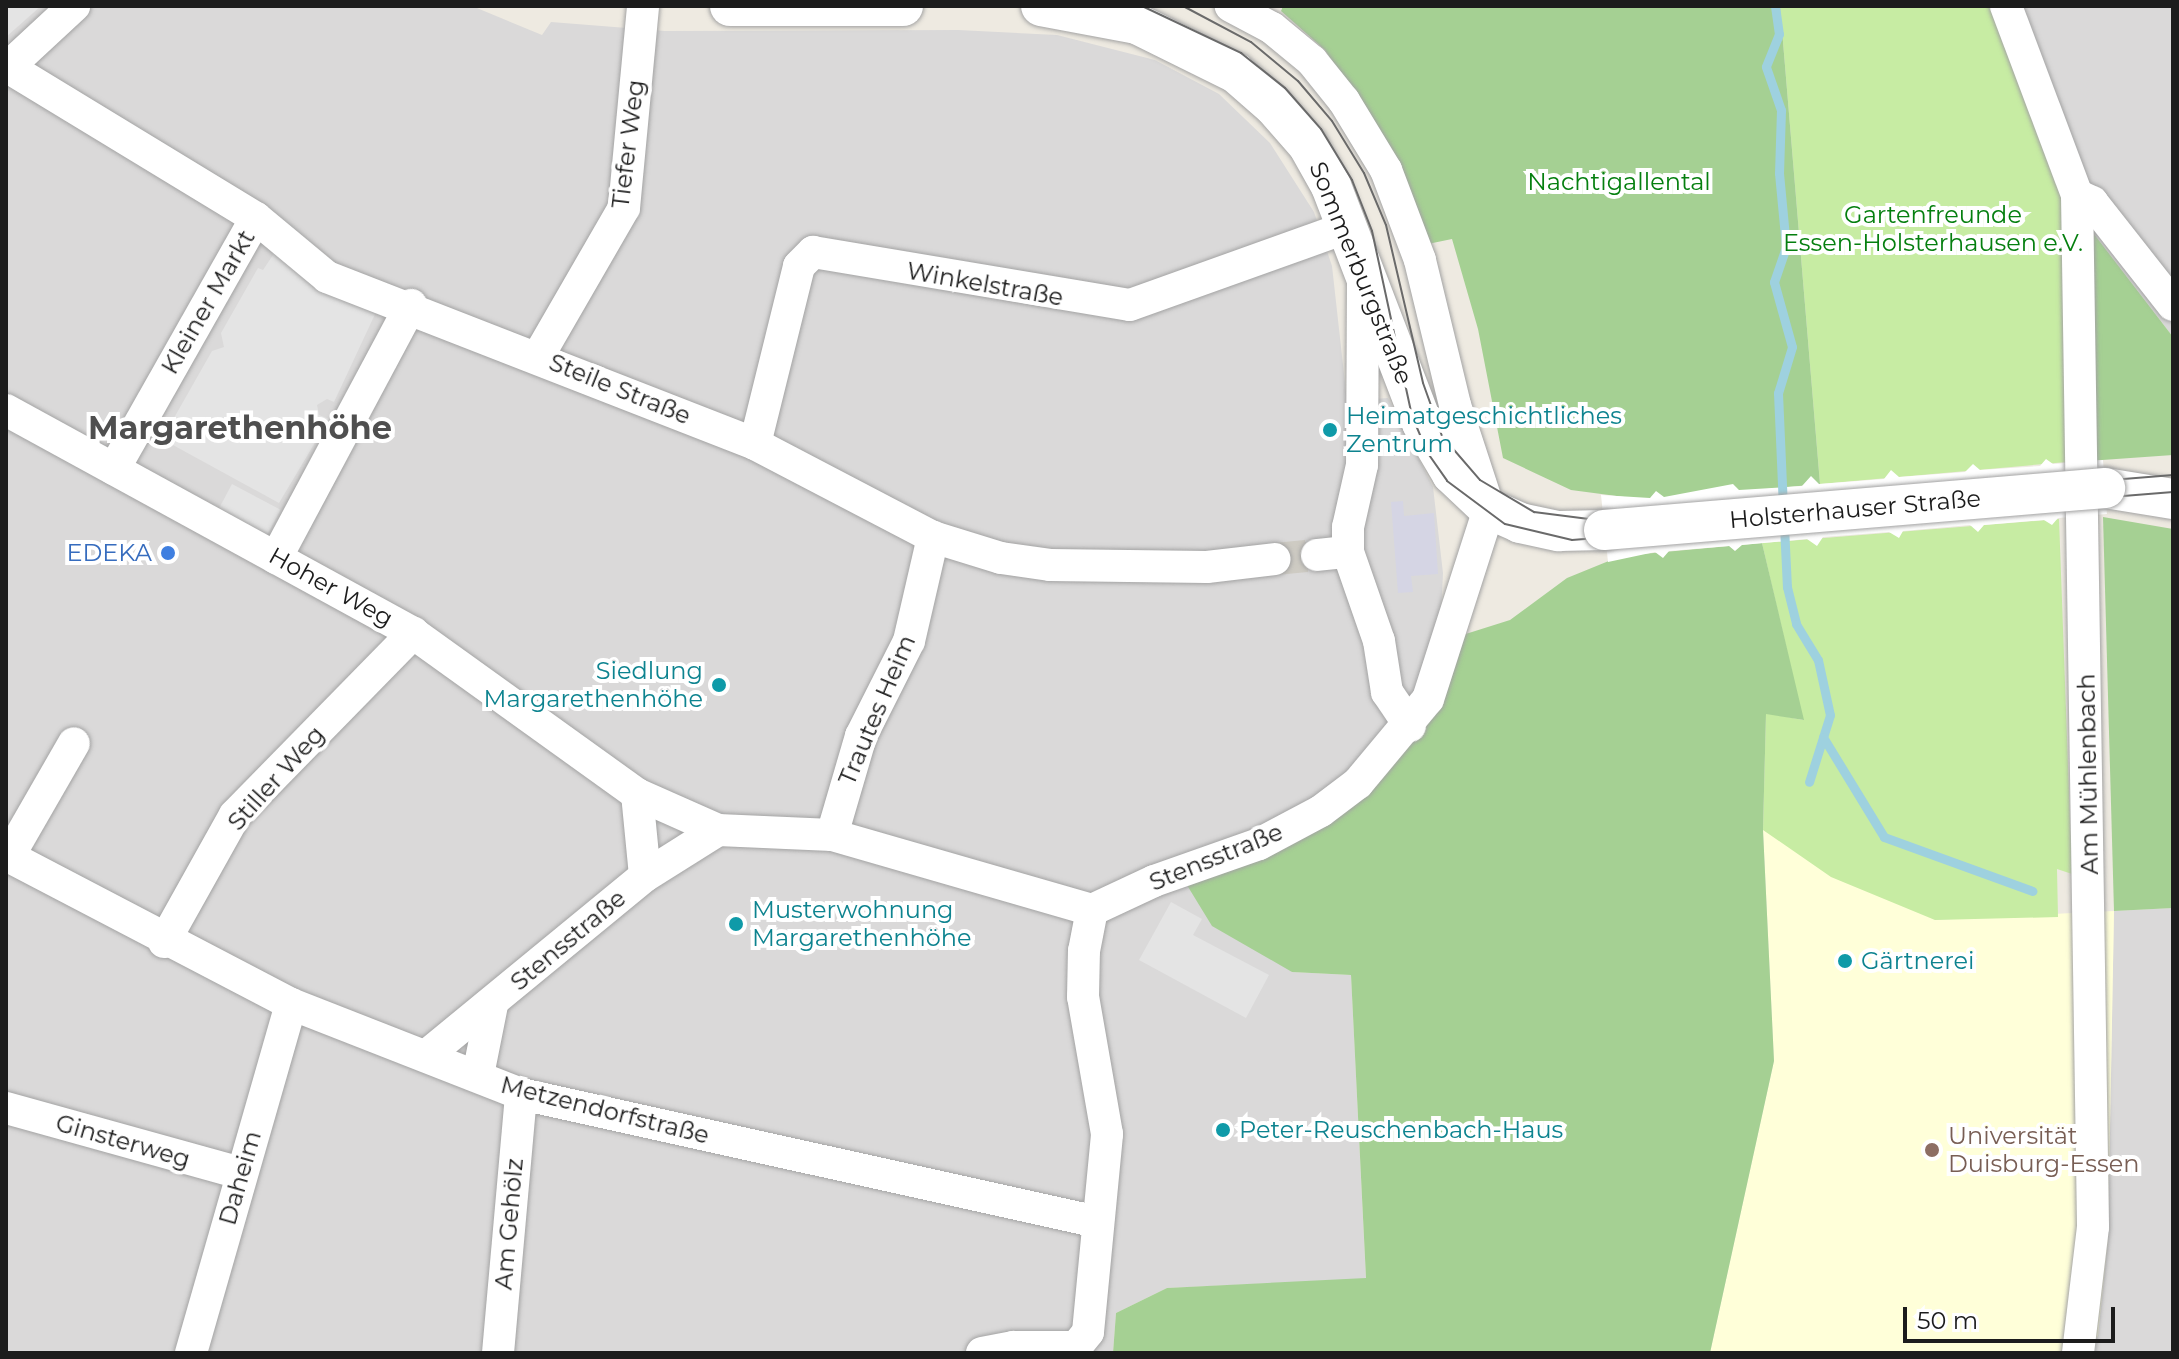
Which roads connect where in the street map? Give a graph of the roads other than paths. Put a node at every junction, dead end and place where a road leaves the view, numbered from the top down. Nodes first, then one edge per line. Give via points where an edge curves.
1 (74, 6) edge
2 (643, 6) edge
3 (730, 6) edge
4 (903, 6) edge
5 (1041, 6) edge
6 (1231, 6) edge
7 (2006, 6) edge
8 (9, 69) edge
9 (2077, 195) junction
10 (256, 218) junction
11 (1348, 227) junction
12 (1363, 279) junction
13 (411, 305) junction
14 (2173, 305) edge
15 (539, 355) junction
16 (1438, 414) junction
17 (9, 417) edge
18 (755, 444) junction
19 (114, 469) junction
20 (2173, 478) edge
21 (2105, 488) junction
22 (2173, 499) edge
23 (1489, 509) junction
24 (1604, 530) joint
25 (933, 537) junction
26 (276, 558) junction
27 (1275, 559) tunnel mouth
28 (413, 633) junction
29 (1410, 726) junction
30 (74, 743) dead end
31 (637, 794) junction
32 (718, 830) junction
33 (832, 835) junction
34 (7, 856) edge
35 (645, 876) junction
36 (1092, 910) junction
37 (164, 942) junction
38 (291, 1004) junction
39 (492, 1005) junction
40 (427, 1055) junction
41 (478, 1075) junction
42 (521, 1094) junction
43 (6, 1108) edge
44 (241, 1173) junction
45 (1098, 1222) junction
46 (191, 1353) edge
47 (498, 1353) edge
48 (982, 1353) edge
49 (2078, 1353) edge

1 - 8 street
2 - 15 street, Tiefer Weg via 624,208
3 - 4 street
5 - 11 street, Sommerburgstraße via 1137,24 1236,73 1308,145
6 - 16 street, Sommerburgstraße via 1272,28 1312,61 1344,101 1386,170 1420,260
7 - 9 street, Am Mühlenbach
8 - 10 street, Steile Straße
9 - 14 street, Am Mühlenbach via 2092,202
9 - 49 street, Am Mühlenbach via 2093,1158 2093,1259
10 - 13 street, Steile Straße via 327,277
10 - 19 street, Kleiner Markt
11 - 12 street, Sommerburgstraße
11 - 18 street, Winkelstraße via 1130,305 813,252 799,266
12 - 16 street, Sommerburgstraße
12 - 29 street via 1362,465 1348,527 1332,553 1379,641 1387,692
13 - 15 street, Steile Straße
13 - 26 street
15 - 18 street, Steile Straße
16 - 23 street, Sommerburgstraße via 1452,474
17 - 19 street, Hoher Weg
18 - 25 street, Steile Straße
19 - 26 street, Hoher Weg
20 - 21 street, Holsterhauser Straße
21 - 22 street, Holsterhauser Straße
21 - 24 street, Holsterhauser Straße, bridge
23 - 24 street, Sommerburgstraße via 1559,531
23 - 29 street, Stensstraße via 1440,674
25 - 27 street, Steile Straße via 988,555 1050,565 1191,568
25 - 33 street, Trautes Heim via 909,641 861,736
26 - 28 street, Hoher Weg
28 - 31 street, Hoher Weg
28 - 37 street, Stiller Weg via 235,815
29 - 36 street, Stensstraße via 1358,783 1321,811 1259,844 1154,881
30 - 34 street, Metzendorfstraße
31 - 32 street
31 - 35 street, Stensstraße
32 - 33 street
32 - 35 street, Stensstraße
33 - 36 street
34 - 37 street, Metzendorfstraße
35 - 39 street, Stensstraße
36 - 45 street via 1083,997 1107,1134
37 - 38 street, Metzendorfstraße
38 - 40 street, Metzendorfstraße
38 - 44 street, Daheim
39 - 40 street, Stensstraße
39 - 41 street, Stensstraße
40 - 41 street, Metzendorfstraße
41 - 42 street, Metzendorfstraße
42 - 45 street, Metzendorfstraße
42 - 47 street, Am Gehölz
43 - 44 street, Ginsterweg
44 - 46 street, Daheim
45 - 48 street via 1084,1341 1068,1349 1013,1347

